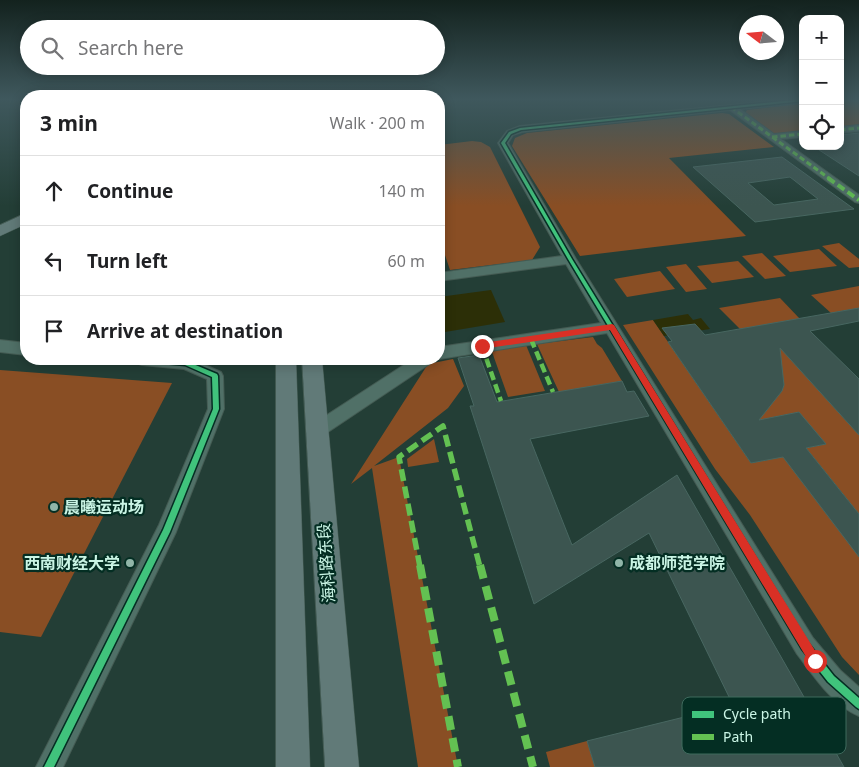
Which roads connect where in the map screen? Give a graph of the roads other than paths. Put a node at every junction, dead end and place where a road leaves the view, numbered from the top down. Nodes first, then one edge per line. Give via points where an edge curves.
1 (510, 134) edge
2 (768, 134) edge
3 (799, 134) edge
4 (772, 137) junction
5 (859, 200) edge
6 (20, 221) edge
7 (0, 231) edge
8 (20, 236) edge
9 (0, 245) edge
10 (570, 259) junction
11 (445, 276) edge
12 (612, 327) junction
13 (0, 346) edge
14 (20, 348) edge
15 (445, 352) edge
16 (190, 365) edge
17 (286, 365) edge
18 (312, 365) edge
19 (417, 365) edge
20 (316, 431) junction
21 (859, 704) edge
22 (49, 767) edge
23 (293, 767) edge
24 (342, 767) edge

1 - 10 street via 503,143 505,149
2 - 4 street
3 - 4 street
4 - 5 street
6 - 7 main road
8 - 9 main road
10 - 11 street
10 - 12 street
12 - 15 street
12 - 21 street via 805,646 831,679
13 - 14 street
16 - 22 street via 215,376 216,409 166,532
17 - 23 main road
18 - 20 main road, 海科路东段
19 - 20 street
20 - 24 main road, 海科路东段

